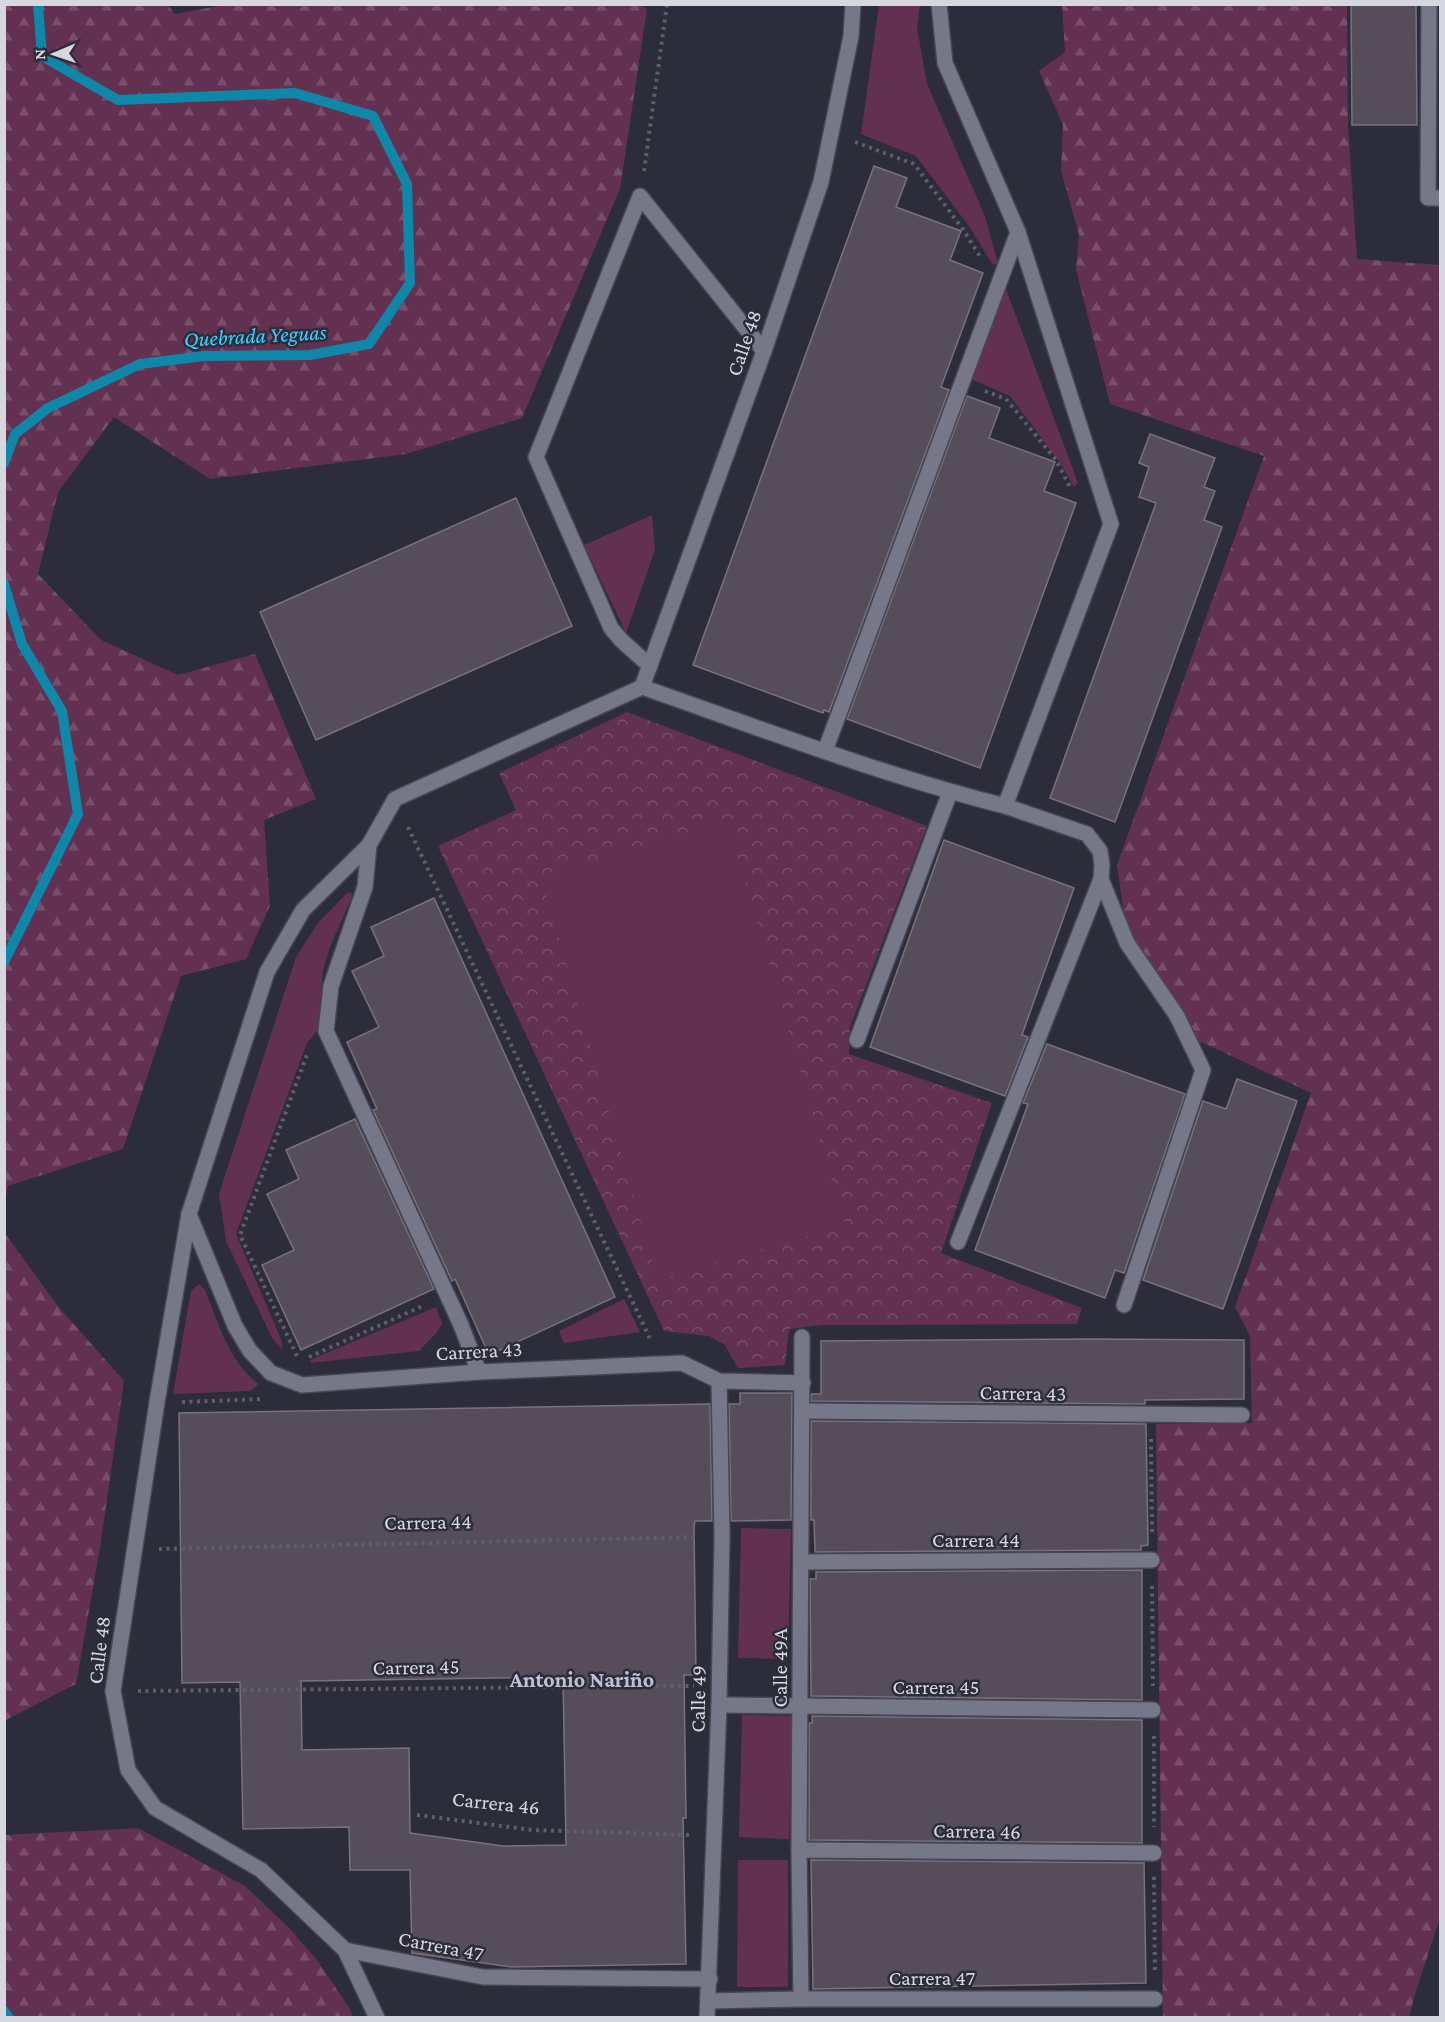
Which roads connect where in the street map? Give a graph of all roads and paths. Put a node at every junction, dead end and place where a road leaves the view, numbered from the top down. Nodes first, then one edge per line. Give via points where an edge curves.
1 (667, 4) edge
2 (854, 4) edge
3 (939, 4) edge
4 (1429, 4) edge
5 (830, 136) junction
6 (640, 196) junction
7 (1440, 198) edge
8 (1018, 232) junction
9 (998, 284) junction
10 (764, 351) junction
11 (962, 382) junction
12 (1074, 495) dead end
13 (650, 666) junction
14 (642, 687) junction
15 (825, 751) junction
16 (950, 792) junction
17 (395, 799) junction
18 (1005, 806) junction
19 (369, 845) junction
20 (1101, 879) junction
21 (326, 1031) junction
22 (857, 1040) dead end
23 (189, 1214) junction
24 (958, 1242) dead end
25 (447, 1294) junction
26 (1124, 1305) dead end
27 (802, 1337) dead end
28 (662, 1363) junction
29 (479, 1372) junction
30 (719, 1381) junction
31 (802, 1383) junction
32 (302, 1384) junction
33 (157, 1402) junction
34 (803, 1411) junction
35 (1242, 1415) dead end
36 (722, 1536) junction
37 (134, 1549) junction
38 (1152, 1560) dead end
39 (801, 1562) junction
40 (719, 1686) junction
41 (113, 1691) junction
42 (719, 1705) junction
43 (801, 1707) junction
44 (1153, 1710) dead end
45 (417, 1815) dead end
46 (714, 1835) junction
47 (799, 1850) junction
48 (1154, 1853) dead end
49 (345, 1950) junction
50 (710, 1979) junction
51 (801, 1999) junction
52 (1155, 1999) dead end
53 (709, 2001) junction
54 (377, 2018) edge
55 (707, 2018) edge

1 - 6 path
2 - 5 street, Calle 48
3 - 8 street via 945,63
4 - 7 street via 1428,198
5 - 9 path via 914,164
5 - 10 street, Calle 48 via 821,182
6 - 10 street
6 - 13 street via 536,457 611,628
8 - 9 street
8 - 18 street via 1111,524
9 - 11 street
10 - 13 street, Calle 48
11 - 12 path via 1006,399 1056,460
11 - 15 street
13 - 14 street, Calle 48
14 - 15 street
14 - 17 street
15 - 16 street
16 - 18 street
16 - 22 street
17 - 19 street
17 - 28 path
18 - 20 street via 1087,834 1100,851
19 - 21 street via 365,887 332,986
19 - 23 street, Calle 48 via 303,910 267,972
20 - 24 street
20 - 26 street via 1127,943 1177,1016 1203,1070
21 - 25 street
21 - 25 path via 310,1045 240,1235 300,1361
23 - 32 street via 235,1326 250,1352 271,1373
23 - 33 street, Calle 48
25 - 29 street
27 - 31 street, Calle 49A
28 - 29 street, Carrera 43
28 - 30 street, Carrera 43 via 682,1363
29 - 32 street, Carrera 43
30 - 31 street, Carrera 43
30 - 36 street, Calle 49
31 - 34 street, Calle 49A
32 - 33 path via 273,1398
33 - 37 street, Calle 48
34 - 35 street, Carrera 43
34 - 39 street, Calle 49A
36 - 37 path, Carrera 44
36 - 40 street, Calle 49
37 - 41 street, Calle 48
38 - 39 street, Carrera 44
39 - 43 street, Calle 49A
40 - 41 path, Carrera 45
40 - 42 street, Calle 49
41 - 49 street, Calle 48 via 128,1770 155,1808 261,1870
42 - 43 street, Carrera 45
42 - 46 street, Calle 49
43 - 44 street, Carrera 45
43 - 47 street, Calle 49A
45 - 46 path, Carrera 46 via 532,1830
46 - 50 street, Calle 49
47 - 48 street, Carrera 46
47 - 51 street, Calle 49A
49 - 50 street, Carrera 47 via 483,1977
49 - 54 street, Calle 48
50 - 53 street, Calle 49
51 - 52 street, Carrera 47
51 - 53 street, Carrera 47
53 - 55 street, Calle 49

